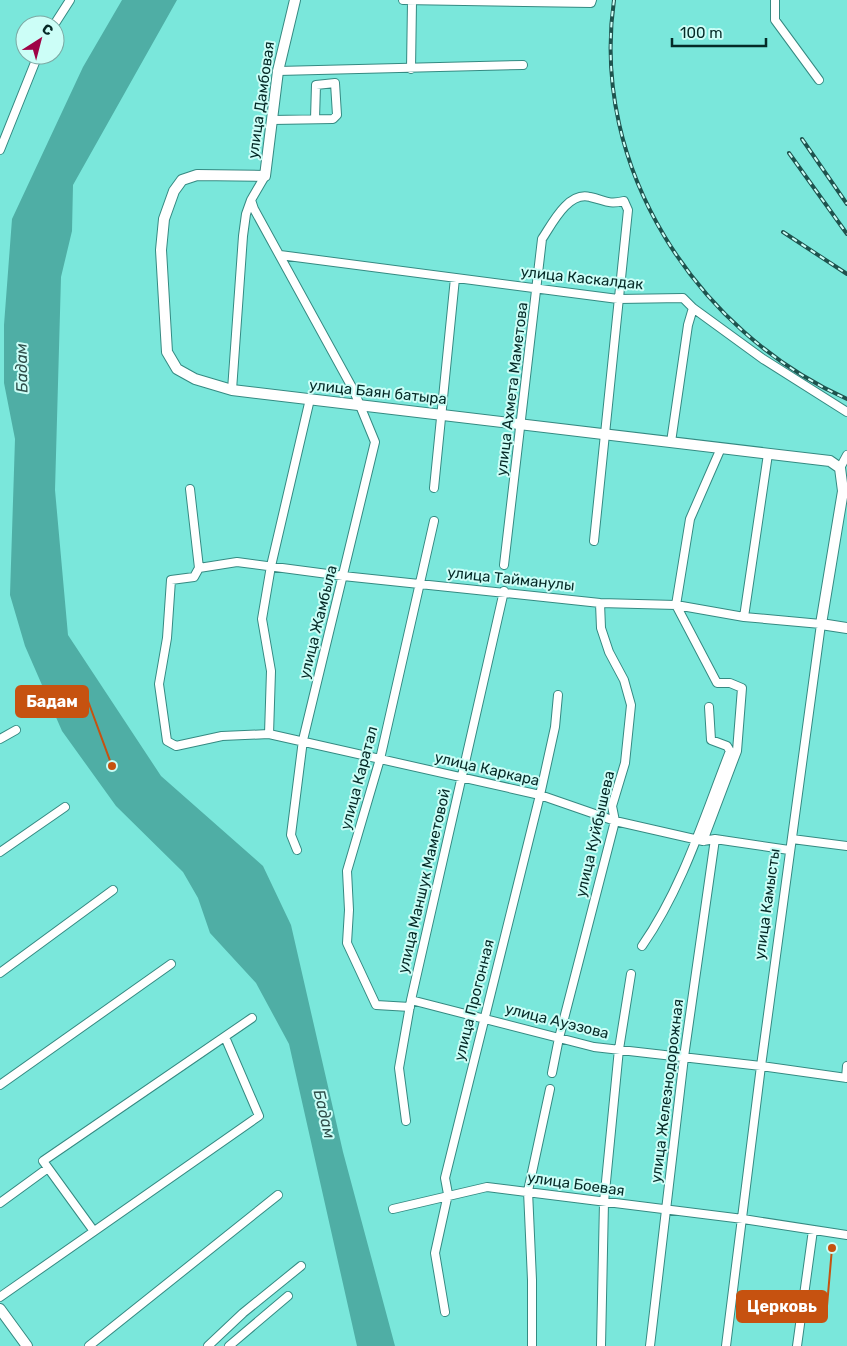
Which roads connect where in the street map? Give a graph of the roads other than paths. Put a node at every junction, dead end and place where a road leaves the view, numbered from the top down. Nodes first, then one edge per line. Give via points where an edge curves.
1 (70, 0) edge
2 (296, 0) edge
3 (403, 0) edge
4 (775, 0) edge
5 (523, 1) edge
6 (591, 1) edge
7 (412, 2) junction
8 (60, 15) edge
9 (33, 65) edge
10 (524, 65) dead end
11 (411, 69) junction
12 (278, 71) junction
13 (819, 80) dead end
14 (315, 119) junction
15 (272, 120) junction
16 (0, 150) edge
17 (265, 176) junction
18 (251, 200) junction
19 (280, 255) junction
20 (455, 278) junction
21 (537, 288) junction
22 (618, 299) junction
23 (693, 308) junction
24 (232, 390) junction
25 (310, 399) junction
26 (359, 404) junction
27 (847, 412) edge
28 (441, 414) junction
29 (522, 423) junction
30 (606, 434) junction
31 (671, 442) junction
32 (722, 448) junction
33 (768, 454) junction
34 (847, 455) edge
35 (840, 468) junction
36 (434, 488) dead end
37 (190, 489) dead end
38 (434, 521) dead end
39 (594, 541) dead end
40 (504, 565) dead end
41 (271, 566) junction
42 (199, 568) junction
43 (343, 576) junction
44 (421, 583) junction
45 (504, 591) junction
46 (600, 603) junction
47 (676, 605) junction
48 (744, 617) junction
49 (821, 624) junction
50 (847, 628) edge
51 (558, 695) dead end
52 (709, 707) dead end
53 (16, 730) dead end
54 (269, 734) junction
55 (0, 739) edge
56 (303, 740) junction
57 (380, 758) junction
58 (462, 777) junction
59 (540, 795) junction
60 (65, 807) dead end
61 (615, 821) junction
62 (715, 839) junction
63 (792, 839) junction
64 (699, 840) junction
65 (847, 846) edge
66 (296, 850) dead end
67 (790, 850) junction
68 (0, 852) edge
69 (112, 890) dead end
70 (642, 946) dead end
71 (171, 964) dead end
72 (0, 973) edge
73 (631, 974) dead end
74 (411, 1004) junction
75 (484, 1017) junction
76 (252, 1018) dead end
77 (225, 1037) junction
78 (559, 1038) junction
79 (619, 1049) junction
80 (684, 1057) junction
81 (761, 1066) junction
82 (847, 1066) edge
83 (552, 1073) dead end
84 (846, 1078) edge
85 (0, 1085) edge
86 (550, 1089) dead end
87 (406, 1121) dead end
88 (48, 1168) junction
89 (528, 1191) junction
90 (448, 1194) junction
91 (278, 1195) dead end
92 (604, 1202) junction
93 (0, 1203) edge
94 (393, 1209) dead end
95 (666, 1210) junction
96 (743, 1219) junction
97 (93, 1230) junction
98 (813, 1230) junction
99 (847, 1235) edge
100 (301, 1266) dead end
101 (288, 1296) dead end
102 (0, 1297) edge
103 (0, 1309) edge
104 (445, 1312) dead end
105 (27, 1346) edge
106 (89, 1346) edge
107 (208, 1346) edge
108 (229, 1346) edge
109 (532, 1346) edge
110 (601, 1346) edge
111 (650, 1346) edge
112 (726, 1346) edge
113 (796, 1346) edge

1 - 8 street
2 - 12 street, улица Дамбовая
3 - 7 street
4 - 13 street via 775,20
5 - 6 street
5 - 7 street
7 - 11 street
9 - 16 street
10 - 11 street
11 - 12 street
12 - 15 street, улица Дамбовая
14 - 14 street via 333,119 337,115 335,83 316,85
14 - 15 street
15 - 17 street, улица Дамбовая
17 - 18 street
17 - 24 street, улица Баян батыра via 197,175 182,180 174,191 164,220 161,250 166,352 177,369 195,379
18 - 19 street, улица Жамбыла
18 - 24 street via 246,214
19 - 20 street, улица Каскалдак
19 - 26 street, улица Жамбыла
20 - 21 street, улица Каскалдак
20 - 28 street
21 - 22 street, улица Каскалдак
21 - 22 street, улица Ахмета Маметова via 542,239 560,211 579,197 588,196 610,204 624,201 628,210
21 - 29 street, улица Ахмета Маметова
22 - 23 street, улица Каскалдак via 683,298
22 - 30 street
23 - 27 street, улица Каскалдак via 763,359
23 - 31 street
24 - 25 street, улица Баян батыра
25 - 26 street, улица Баян батыра
25 - 41 street
26 - 28 street, улица Баян батыра
26 - 43 street, улица Жамбыла via 375,442
28 - 29 street, улица Баян батыра
28 - 36 street
29 - 30 street, улица Баян батыра
29 - 40 street, улица Ахмета Маметова
30 - 31 street, улица Баян батыра
30 - 39 street
31 - 32 street, улица Баян батыра
32 - 33 street, улица Баян батыра
32 - 47 street via 690,519
33 - 35 street, улица Баян батыра via 830,462
33 - 48 street
34 - 35 street
35 - 49 street, улица Камысты via 843,491
37 - 42 street
38 - 44 street, улица Каратал
41 - 42 street, улица Тайманулы via 237,562
41 - 43 street, улица Тайманулы
41 - 54 street via 262,619 271,671
42 - 54 street, улица Каркара via 194,577 171,580 167,638 159,684 167,741 176,746 222,736
43 - 44 street, улица Тайманулы
43 - 56 street, улица Жамбыла
44 - 45 street, улица Тайманулы
44 - 57 street, улица Каратал
45 - 46 street, улица Тайманулы
45 - 58 street, улица Маншук Маметовой
46 - 47 street, улица Тайманулы
46 - 61 street, улица Куйбышева via 601,628 624,680 631,705 625,763 612,806
47 - 48 street, улица Тайманулы
47 - 64 street via 717,683 730,683 742,688 737,750
48 - 49 street, улица Тайманулы
49 - 50 street
49 - 63 street, улица Камысты
51 - 59 street, улица Прогонная via 555,727
52 - 64 street via 711,740 727,746 730,751
53 - 55 street
54 - 56 street, улица Каркара
56 - 57 street, улица Каркара
56 - 66 street, улица Жамбыла via 291,835
57 - 58 street, улица Каркара
57 - 74 street, улица Каратал via 347,871 348,943 376,1005
58 - 59 street, улица Каркара
58 - 74 street, улица Маншук Маметовой
59 - 61 street, улица Каркара
59 - 75 street, улица Прогонная
60 - 68 street
61 - 64 street, улица Каркара
61 - 78 street, улица Куйбышева
62 - 64 street, улица Каркара
62 - 67 street, улица Каркара
62 - 80 street, улица Железнодорожная
63 - 65 street
63 - 67 street, улица Камысты
64 - 70 street via 661,919
67 - 81 street, улица Камысты
69 - 72 street
71 - 85 street
73 - 79 street
74 - 75 street, улица Ауэзова
74 - 87 street, улица Маншук Маметовой via 399,1068
75 - 78 street, улица Ауэзова
75 - 90 street, улица Прогонная via 445,1178
76 - 77 street
77 - 88 street via 43,1161
77 - 97 street via 259,1116
78 - 79 street, улица Ауэзова via 594,1047
78 - 83 street, улица Куйбышева
79 - 80 street, улица Ауэзова
79 - 92 street
80 - 81 street, улица Ауэзова
80 - 95 street, улица Железнодорожная
81 - 84 street, улица Ауэзова
81 - 96 street, улица Камысты
82 - 84 street
86 - 89 street
88 - 93 street
88 - 97 street
89 - 90 street, улица Боевая via 487,1186
89 - 92 street, улица Боевая
89 - 109 street
90 - 94 street, улица Боевая
90 - 104 street, улица Прогонная via 435,1253
91 - 106 street
92 - 95 street, улица Боевая
92 - 110 street
95 - 96 street, улица Боевая
95 - 111 street, улица Железнодорожная
96 - 98 street, улица Боевая
96 - 112 street, улица Камысты
97 - 102 street
98 - 99 street, улица Боевая
98 - 113 street
100 - 107 street
101 - 108 street
103 - 105 street

